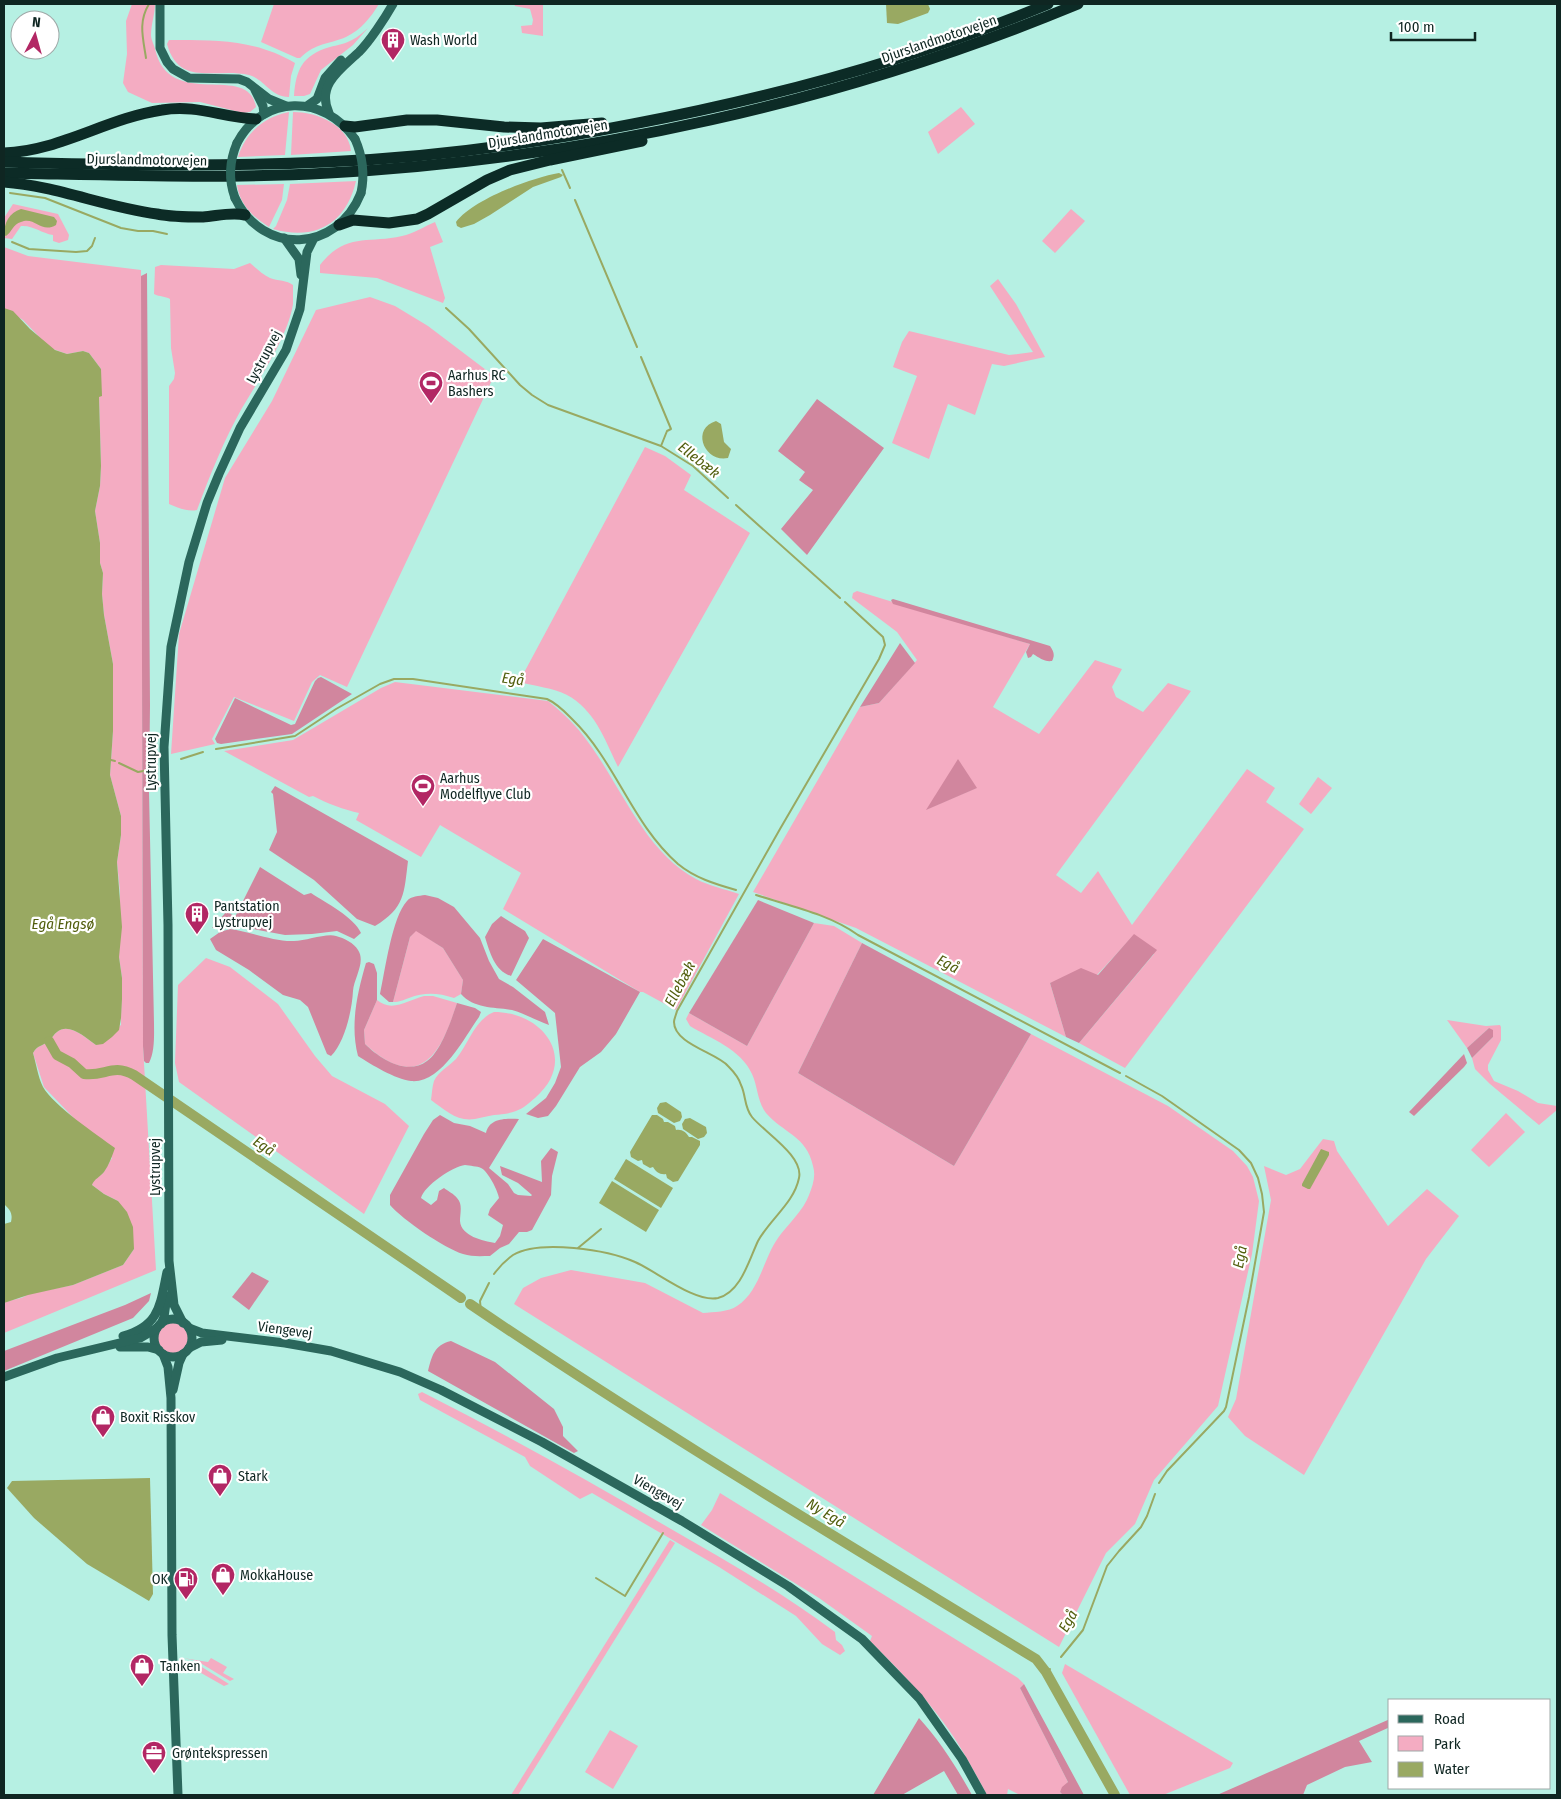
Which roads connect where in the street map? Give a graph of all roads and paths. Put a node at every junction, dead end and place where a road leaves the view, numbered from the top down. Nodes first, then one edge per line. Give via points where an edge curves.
1 (160, 4) edge
2 (393, 4) edge
3 (1048, 4) edge
4 (1078, 4) edge
5 (367, 40) junction
6 (884, 74) junction
7 (254, 87) junction
8 (767, 95) junction
9 (286, 106) junction
10 (307, 106) junction
11 (329, 114) junction
12 (260, 117) junction
13 (345, 126) junction
14 (4, 153) edge
15 (4, 162) edge
16 (4, 173) edge
17 (4, 182) edge
18 (245, 215) junction
19 (339, 225) junction
20 (284, 238) junction
21 (314, 238) junction
22 (303, 290) junction
23 (168, 1265) junction
24 (186, 1325) junction
25 (159, 1326) junction
26 (240, 1338) junction
27 (92, 1350) junction
28 (186, 1351) junction
29 (161, 1352) junction
30 (57, 1358) junction
31 (4, 1377) edge
32 (171, 1398) junction
33 (178, 1795) edge
34 (982, 1795) edge

1 - 7 street via 160,48 173,69 189,78 234,78
2 - 5 street
3 - 8 highway, Djurslandmotorvejen via 879,64
4 - 6 highway, Djurslandmotorvejen
5 - 10 street via 330,70 317,99
5 - 11 street via 360,51 342,65 330,83 325,100
6 - 16 highway, Djurslandmotorvejen via 770,106 683,125 558,149 438,164 259,176
6 - 19 highway via 763,112 510,170 417,219 389,223 353,220
7 - 9 street via 269,99
7 - 12 street via 260,98
8 - 13 highway via 580,126 541,128 437,120
8 - 15 highway, Djurslandmotorvejen via 582,134 435,154 258,164
9 - 10 street
9 - 12 street
10 - 11 street
11 - 13 street
12 - 14 highway via 236,118 202,109 173,108 136,115 45,147
12 - 18 street, bridge via 245,130 231,158 230,174 235,198
13 - 19 street, bridge via 354,139 363,169 361,193 352,211
17 - 18 highway via 59,190 160,215
18 - 20 street via 262,230
19 - 21 street
20 - 21 street
20 - 22 street, Lystrupvej via 299,259
21 - 22 street, Lystrupvej via 307,252
22 - 23 street, Lystrupvej via 286,350 240,428 213,489 188,562 176,616 164,747 168,925
23 - 24 street, Lystrupvej via 174,1305
23 - 25 street, Lystrupvej via 167,1302
23 - 30 street via 160,1308 144,1328
24 - 25 street via 171,1320
24 - 26 street, Viengevej via 198,1332
24 - 28 street via 192,1338
25 - 27 street via 140,1338
25 - 29 street via 154,1339
26 - 28 street, Viengevej via 202,1342
26 - 34 street, Viengevej via 331,1351 423,1381 542,1442 738,1555 862,1639 919,1698 962,1759
27 - 29 street via 132,1346 150,1347
27 - 30 street
28 - 29 street via 173,1357
28 - 32 street via 179,1363
29 - 32 street via 168,1371
30 - 31 street
32 - 33 street via 172,1635

